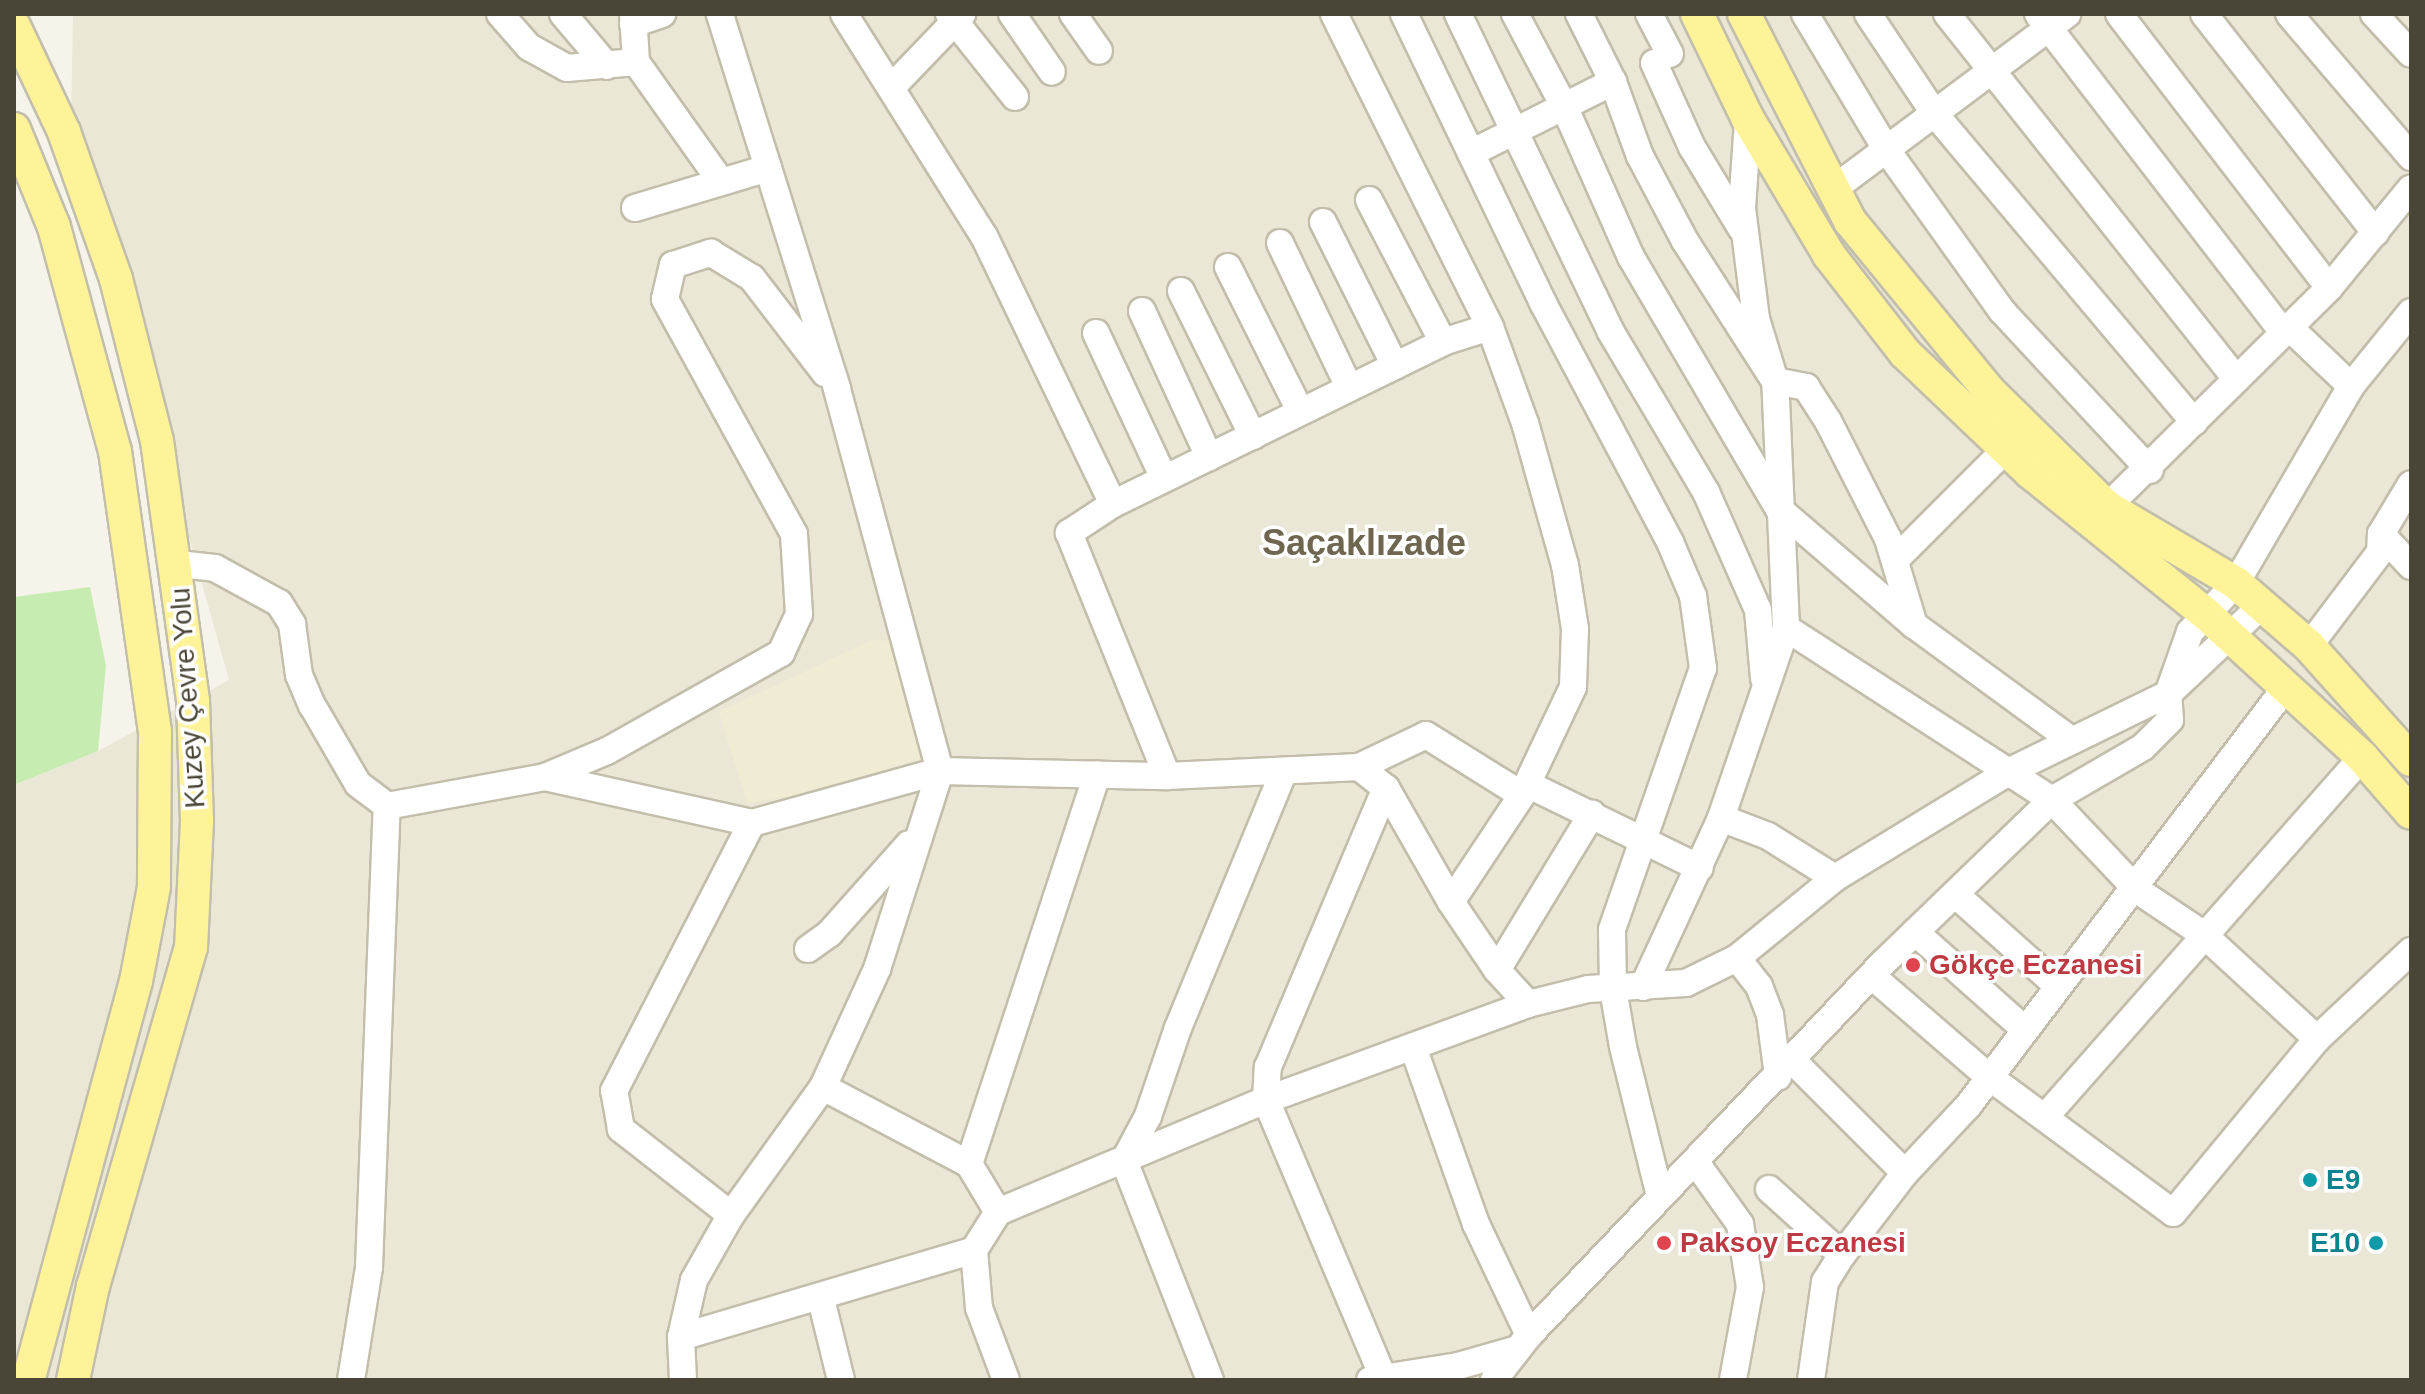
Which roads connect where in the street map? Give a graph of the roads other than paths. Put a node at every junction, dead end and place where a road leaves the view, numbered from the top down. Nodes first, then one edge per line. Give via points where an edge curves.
1 (500, 14) edge
2 (563, 14) edge
3 (662, 14) edge
4 (720, 14) edge
5 (844, 14) edge
6 (1012, 14) edge
7 (1073, 14) edge
8 (1334, 14) edge
9 (1404, 14) edge
10 (1458, 14) edge
11 (1515, 14) edge
12 (1579, 14) edge
13 (1649, 14) edge
14 (1697, 14) edge
15 (1744, 14) edge
16 (1805, 14) edge
17 (1868, 14) edge
18 (1947, 14) edge
19 (2119, 14) edge
20 (2204, 14) edge
21 (2289, 14) edge
22 (2374, 14) edge
23 (955, 16) edge
24 (633, 19) edge
25 (2051, 19) edge
26 (14, 26) edge
27 (1099, 51) dead end
28 (2411, 54) edge
29 (636, 62) junction
30 (607, 66) junction
31 (1052, 72) dead end
32 (1989, 72) junction
33 (1613, 82) junction
34 (891, 88) junction
35 (1015, 97) dead end
36 (1564, 106) junction
37 (1934, 113) junction
38 (1748, 119) junction
39 (14, 129) edge
40 (1516, 129) junction
41 (1886, 149) junction
42 (1471, 153) junction
43 (2411, 157) edge
44 (768, 168) junction
45 (719, 179) junction
46 (2411, 188) edge
47 (1832, 190) junction
48 (1369, 200) dead end
49 (635, 208) dead end
50 (1323, 222) dead end
51 (2376, 233) junction
52 (1747, 242) junction
53 (1280, 243) dead end
54 (1228, 267) dead end
55 (2329, 288) junction
56 (1181, 291) dead end
57 (1142, 311) dead end
58 (2411, 312) edge
59 (1490, 327) junction
60 (2287, 330) junction
61 (1096, 333) dead end
62 (1443, 342) junction
63 (1395, 366) junction
64 (2236, 379) junction
65 (1775, 381) junction
66 (2351, 386) junction
67 (1349, 387) junction
68 (837, 388) junction
69 (1300, 411) junction
70 (2194, 422) junction
71 (1253, 436) junction
72 (2006, 449) junction
73 (1209, 457) junction
74 (2150, 470) junction
75 (1164, 478) junction
76 (2411, 484) edge
77 (1113, 504) junction
78 (2107, 507) junction
79 (1779, 509) junction
80 (2381, 534) junction
81 (1896, 559) junction
82 (178, 564) junction
83 (2411, 566) edge
84 (2236, 583) junction
85 (2262, 605) junction
86 (2206, 614) junction
87 (1914, 625) junction
88 (1786, 628) junction
89 (2232, 638) junction
90 (2309, 646) junction
91 (2286, 687) junction
92 (1765, 691) junction
93 (2168, 694) junction
94 (2071, 740) junction
95 (2362, 757) junction
96 (2411, 760) edge
97 (1359, 767) junction
98 (940, 771) junction
99 (1284, 771) junction
100 (2010, 771) junction
101 (1097, 775) junction
102 (1167, 776) junction
103 (545, 777) junction
104 (1386, 788) junction
105 (1524, 790) junction
106 (2052, 800) junction
107 (387, 806) junction
108 (2411, 813) edge
109 (1592, 814) junction
110 (1721, 818) junction
111 (752, 823) junction
112 (916, 835) junction
113 (1644, 841) junction
114 (1700, 868) junction
115 (1835, 878) junction
116 (2137, 890) junction
117 (1955, 894) junction
118 (1451, 902) junction
119 (1915, 932) junction
120 (2203, 934) junction
121 (808, 949) dead end
122 (2411, 951) edge
123 (1737, 958) junction
124 (1497, 970) junction
125 (1872, 976) junction
126 (2058, 986) junction
127 (1643, 987) junction
128 (1613, 989) junction
129 (1528, 1004) junction
130 (2023, 1028) junction
131 (2317, 1039) junction
132 (1413, 1047) junction
133 (1785, 1068) junction
134 (1988, 1076) junction
135 (823, 1087) junction
136 (1266, 1100) junction
137 (2045, 1117) junction
138 (1124, 1161) junction
139 (969, 1164) junction
140 (1697, 1164) junction
141 (1905, 1173) junction
142 (1769, 1189) dead end
143 (1660, 1197) junction
144 (998, 1212) junction
145 (731, 1215) junction
146 (974, 1250) junction
147 (1842, 1255) junction
148 (821, 1299) junction
149 (681, 1337) junction
150 (1524, 1342) junction
151 (23, 1377) edge
152 (1376, 1379) edge
153 (73, 1380) edge
154 (351, 1380) edge
155 (683, 1380) edge
156 (841, 1380) edge
157 (1006, 1380) edge
158 (1210, 1380) edge
159 (1494, 1380) edge
160 (1733, 1380) edge
161 (1811, 1380) edge

1 - 30 street via 529,47 567,68
2 - 30 street
3 - 24 street
4 - 44 street
5 - 34 street
6 - 31 street
7 - 27 street
8 - 59 street
9 - 42 street
10 - 40 street
11 - 36 street
12 - 33 street
13 - 52 street via 1692,147 1738,218
14 - 38 main road
15 - 47 main road
16 - 41 street
17 - 37 street
18 - 32 street
19 - 55 street
20 - 51 street
21 - 43 street
22 - 28 street
23 - 34 street
23 - 35 street
24 - 29 street
25 - 32 street
25 - 60 street
26 - 82 main road, Kuzey Çevre Yolu via 64,132 116,279 157,441
29 - 30 street
29 - 45 street
32 - 37 street
32 - 64 street
33 - 36 street
33 - 65 street via 1640,156 1685,241
34 - 77 street via 984,236
36 - 40 street
36 - 79 street via 1631,257
37 - 41 street
37 - 70 street
38 - 52 street via 1742,208
38 - 72 main road via 1829,255 1905,353
39 - 151 main road, Kuzey Çevre Yolu via 63,257 115,451 155,731 154,887 136,981
40 - 42 street
40 - 92 street via 1611,332 1706,492 1758,610
41 - 47 street
41 - 74 street via 2002,311
42 - 113 street via 1693,596 1703,668
44 - 45 street
44 - 68 street
45 - 49 street
46 - 51 street
47 - 78 main road via 1850,221 1990,392
48 - 62 street
50 - 63 street
51 - 55 street
52 - 65 street via 1756,319
53 - 67 street
54 - 69 street
55 - 60 street
56 - 71 street
57 - 73 street
58 - 66 street
59 - 62 street
59 - 105 street via 1525,423 1565,565 1575,629 1573,687
60 - 64 street
60 - 66 street
61 - 75 street
62 - 63 street
63 - 67 street
64 - 70 street
65 - 79 street
65 - 81 street via 1806,387
66 - 84 street
67 - 69 street
68 - 98 street
68 - 103 street via 752,278 711,253 673,265 665,299 794,534 799,614 781,653 607,751
69 - 71 street
70 - 74 street
71 - 73 street
72 - 81 street
72 - 86 main road
73 - 75 street
74 - 78 street
75 - 77 street
76 - 80 street
77 - 102 street via 1069,533
78 - 84 main road
79 - 87 street
79 - 88 street
80 - 83 street
80 - 90 street via 2380,552
81 - 87 street
82 - 107 street via 215,568 279,603 292,624 299,675 312,705 358,784
82 - 153 main road, Kuzey Çevre Yolu via 193,701 197,821 191,947 93,1286
84 - 85 main road
84 - 86 street
85 - 89 street
85 - 90 main road
86 - 89 main road
86 - 93 street via 2190,632
87 - 94 street
88 - 92 street
88 - 100 street
89 - 91 main road
89 - 93 street
90 - 96 main road
91 - 95 main road
91 - 116 street
92 - 110 street
93 - 94 street
93 - 106 street via 2170,720 2143,747
94 - 100 street
95 - 108 main road
95 - 120 street
97 - 99 street
97 - 104 street
97 - 105 street via 1426,735
98 - 101 street
98 - 111 street
98 - 112 street
99 - 102 street
99 - 138 street via 1178,1028 1148,1116
100 - 106 street
100 - 115 street
101 - 102 street
101 - 139 street
103 - 107 street
103 - 111 street
104 - 118 street
104 - 136 street via 1268,1067
105 - 109 street
105 - 118 street
106 - 116 street
106 - 117 street
107 - 154 street via 369,1267
109 - 113 street
109 - 124 street
110 - 114 street
110 - 115 street via 1768,836
111 - 145 street via 614,1091 621,1129
112 - 121 street via 829,934
112 - 135 street via 877,969
113 - 114 street
113 - 128 street via 1612,930
114 - 127 street
115 - 123 street
116 - 120 street
116 - 126 street
117 - 119 street
117 - 126 street
118 - 124 street
119 - 125 street
119 - 130 street
120 - 131 street
120 - 137 street
122 - 131 street
123 - 127 street via 1686,983
123 - 133 street via 1759,986
124 - 129 street
125 - 133 street
125 - 134 street
126 - 130 street
127 - 128 street
128 - 129 street
128 - 143 street
129 - 132 street
130 - 134 street
131 - 137 street via 2173,1213
132 - 136 street
132 - 150 street
133 - 140 street
133 - 141 street
134 - 137 street
134 - 141 street via 1968,1106
135 - 139 street
135 - 145 street
136 - 138 street
136 - 152 street
138 - 144 street
138 - 158 street
139 - 144 street
140 - 143 street
140 - 160 street via 1740,1224 1750,1287
141 - 147 street
142 - 147 street
143 - 150 street
144 - 146 street
145 - 149 street via 694,1280
146 - 148 street
146 - 157 street via 979,1308
147 - 161 street via 1825,1282
148 - 149 street
148 - 156 street
149 - 155 street
150 - 152 street via 1458,1366
150 - 159 street

